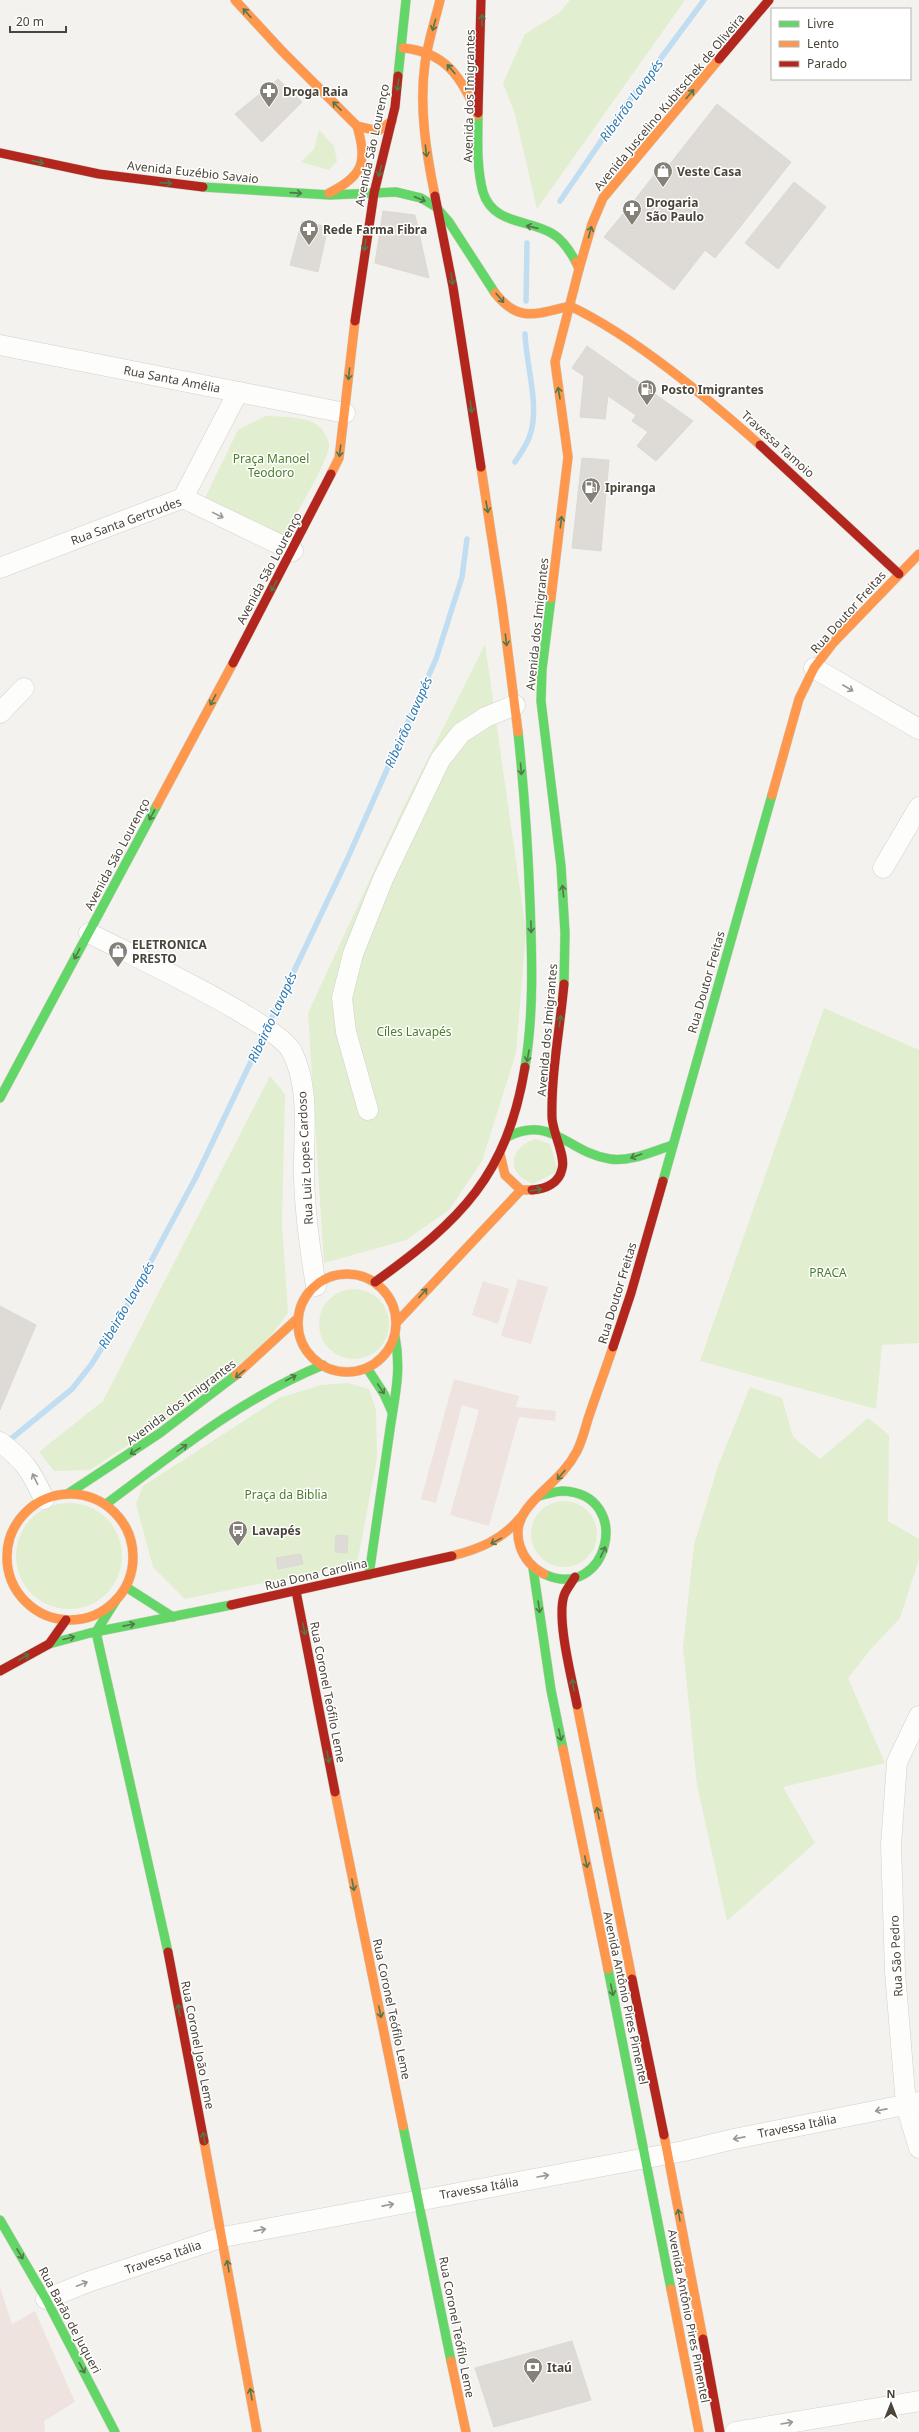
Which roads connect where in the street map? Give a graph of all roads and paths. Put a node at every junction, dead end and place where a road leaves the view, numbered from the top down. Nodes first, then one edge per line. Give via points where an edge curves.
1 (235, 0) edge
2 (406, 0) edge
3 (440, 0) edge
4 (482, 0) edge
5 (769, 0) edge
6 (403, 48) junction
7 (427, 50) junction
8 (478, 115) junction
9 (392, 121) junction
10 (357, 126) junction
11 (0, 153) edge
12 (374, 193) junction
13 (337, 195) junction
14 (324, 196) junction
15 (365, 208) junction
16 (437, 208) junction
17 (579, 269) junction
18 (570, 306) junction
19 (0, 345) edge
20 (238, 392) junction
21 (345, 413) junction
22 (183, 498) junction
23 (293, 551) junction
24 (919, 554) edge
25 (0, 568) edge
26 (899, 574) junction
27 (814, 668) junction
28 (24, 688) dead end
29 (516, 705) junction
30 (0, 713) edge
31 (919, 729) edge
32 (919, 807) edge
33 (883, 868) dead end
34 (89, 933) junction
35 (0, 1098) edge
36 (368, 1110) dead end
37 (554, 1135) junction
38 (508, 1137) junction
39 (673, 1145) junction
40 (500, 1154) junction
41 (521, 1190) junction
42 (375, 1282) junction
43 (316, 1286) junction
44 (298, 1318) junction
45 (397, 1322) junction
46 (395, 1336) junction
47 (323, 1365) junction
48 (367, 1368) junction
49 (392, 1412) junction
50 (0, 1442) edge
51 (578, 1450) junction
52 (577, 1472) dead end
53 (582, 1484) dead end
54 (69, 1493) junction
55 (538, 1496) junction
56 (44, 1499) junction
57 (591, 1500) junction
58 (106, 1504) junction
59 (520, 1518) junction
60 (8, 1539) junction
61 (0, 1545) edge
62 (464, 1553) junction
63 (491, 1553) dead end
64 (511, 1554) dead end
65 (523, 1556) junction
66 (533, 1568) junction
67 (369, 1575) junction
68 (575, 1577) junction
69 (126, 1587) junction
70 (296, 1591) junction
71 (116, 1600) junction
72 (173, 1617) junction
73 (69, 1620) junction
74 (93, 1632) junction
75 (49, 1644) junction
76 (0, 1671) edge
77 (919, 1716) edge
78 (912, 2104) edge
79 (919, 2148) edge
80 (668, 2153) junction
81 (646, 2157) junction
82 (420, 2199) junction
83 (0, 2220) edge
84 (223, 2237) junction
85 (46, 2299) junction
86 (919, 2401) edge
87 (115, 2432) edge
88 (257, 2432) edge
89 (466, 2432) edge
90 (699, 2432) edge
91 (720, 2432) edge
92 (735, 2432) edge

10 -> 1 main road
2 - 6 main road, Avenida São Lourenço
3 -> 7 main road, Avenida dos Imigrantes
8 -> 4 main road, Avenida dos Imigrantes
17 -> 5 main road, Avenida Juscelino Kubitschek de Oliveira via 592,224 603,198
6 - 7 main road
6 -> 9 main road, Avenida São Lourenço
8 -> 7 main road via 454,71 437,55
7 -> 16 main road, Avenida dos Imigrantes via 423,76 423,112 428,164
17 -> 8 main road, Avenida dos Imigrantes via 564,243 552,233 510,220 491,207 484,196 480,172
9 - 10 main road via 378,131
9 -> 12 main road, Avenida São Lourenço
10 - 14 main road via 363,151 361,168 350,182
11 -> 14 main road, Avenida Euzébio Savaio via 44,164 157,183
12 - 13 main road, Avenida Euzébio Savaio
12 - 15 main road, Avenida São Lourenço
12 -> 16 main road, Avenida Euzébio Savaio via 408,195 422,199
13 - 14 main road, Avenida Euzébio Savaio
13 - 15 main road, Avenida Euzébio Savaio
15 -> 21 main road, Avenida São Lourenço
16 -> 18 main road via 469,249 496,294 516,313 540,315
16 -> 29 main road, Avenida dos Imigrantes via 450,270
17 - 18 main road, Avenida dos Imigrantes
18 - 26 main road, Travessa Tamoio via 593,316 697,390 764,446
37 -> 18 main road, Avenida dos Imigrantes via 552,1087 563,1002 564,901 541,701 542,668 568,457 555,362
19 - 20 street, Rua Santa Amélia
20 - 21 street, Rua Santa Amélia
20 - 22 street
21 -> 23 main road, Avenida São Lourenço via 339,458
22 -> 23 street, Rua Santa Gertrudes
22 - 25 street, Rua Santa Gertrudes
23 -> 34 main road, Avenida São Lourenço
24 - 26 main road, Rua Doutor Freitas
26 - 27 main road, Rua Doutor Freitas via 833,643
27 -> 31 street
27 - 39 main road, Rua Doutor Freitas via 799,699
28 - 30 street
29 - 36 street via 486,716 461,733 440,760 383,879 352,954 342,998 346,1032
29 -> 38 main road, Avenida dos Imigrantes via 530,864 533,985 531,1038
32 - 33 street
34 -> 35 main road, Avenida São Lourenço
34 - 43 street, Rua Luiz Lopes Cardoso via 258,1022 291,1050 300,1071 305,1120 305,1193
37 - 38 main road via 530,1127 518,1130
39 -> 37 main road via 626,1159 610,1159 594,1156
41 -> 37 main road, Avenida dos Imigrantes via 536,1191 550,1186 560,1174 563,1162
38 - 40 main road, Avenida dos Imigrantes
39 - 51 main road, Rua Doutor Freitas via 631,1294
40 - 41 main road via 500,1169 508,1182
40 - 42 main road, Avenida dos Imigrantes via 484,1183 459,1217 435,1239
45 -> 41 main road
42 - 43 main road, Avenida dos Imigrantes via 345,1274 329,1278
42 - 45 main road, Avenida dos Imigrantes via 394,1306
43 - 44 main road, Avenida dos Imigrantes via 304,1300
44 - 47 main road, Avenida dos Imigrantes via 299,1332 305,1347 312,1357
44 -> 54 main road, Avenida dos Imigrantes via 242,1372 206,1400 149,1443
45 - 46 main road, Avenida dos Imigrantes
46 - 48 main road, Avenida dos Imigrantes via 389,1349
46 - 49 main road via 401,1369
47 - 48 main road, Avenida dos Imigrantes via 337,1371 352,1372
58 -> 47 main road via 262,1393
48 -> 49 main road
49 - 67 main road
56 -> 50 street via 24,1461
51 - 52 main road, Rua Doutor Freitas
51 -> 55 main road, Rua Doutor Freitas via 566,1469
53 - 57 main road
54 - 56 main road, Avenida dos Imigrantes
54 - 58 main road, Avenida dos Imigrantes via 88,1496
55 - 57 main road via 553,1491 569,1490
55 - 59 main road
56 - 60 main road, Avenida dos Imigrantes via 22,1515
68 -> 57 main road via 586,1573 598,1563 607,1544 608,1528 602,1512
58 - 69 main road, Avenida dos Imigrantes via 119,1517 129,1533 133,1551 132,1569
59 -> 62 main road, Rua Dona Carolina via 507,1535
59 - 65 main road via 517,1534
60 - 61 main road, Avenida dos Imigrantes
60 - 73 main road, Avenida dos Imigrantes via 8,1572 17,1591 36,1610 50,1617
62 - 63 main road, Rua Dona Carolina
62 - 67 main road, Rua Dona Carolina
64 - 65 main road
65 - 66 main road
66 - 68 main road via 553,1579
66 -> 81 main road, Avenida Antônio Pires Pimentel via 551,1690
67 - 70 main road, Rua Dona Carolina
80 -> 68 main road, Avenida Antônio Pires Pimentel via 566,1647 562,1607 565,1593
69 - 71 main road, Avenida dos Imigrantes
69 - 72 main road
70 - 72 main road, Rua Dona Carolina
70 -> 82 main road, Rua Coronel Teófilo Leme via 364,1936
71 - 73 main road, Avenida dos Imigrantes via 98,1614
71 - 74 main road
74 -> 72 main road, Rua Dona Carolina
73 - 74 main road
73 - 75 main road, Rua Dona Carolina
75 -> 74 main road, Rua Dona Carolina
84 -> 74 main road, Rua Coronel João Leme via 164,1933
76 -> 75 main road, Rua Dona Carolina
77 - 78 street, Rua São Pedro via 897,1762 891,1845 895,1972
78 - 79 street, Rua São Pedro
78 -> 80 street, Travessa Itália
80 - 81 street, Travessa Itália
91 -> 80 main road, Avenida Antônio Pires Pimentel
82 -> 81 street, Travessa Itália
81 - 90 main road, Avenida Antônio Pires Pimentel
84 -> 82 street, Travessa Itália
82 - 89 main road, Rua Coronel Teófilo Leme
83 -> 85 main road, Rua Barão de Juqueri
85 -> 84 street, Travessa Itália via 88,2282
88 -> 84 main road, Rua Coronel João Leme
85 -> 87 main road, Rua Barão de Juqueri
92 -> 86 street

